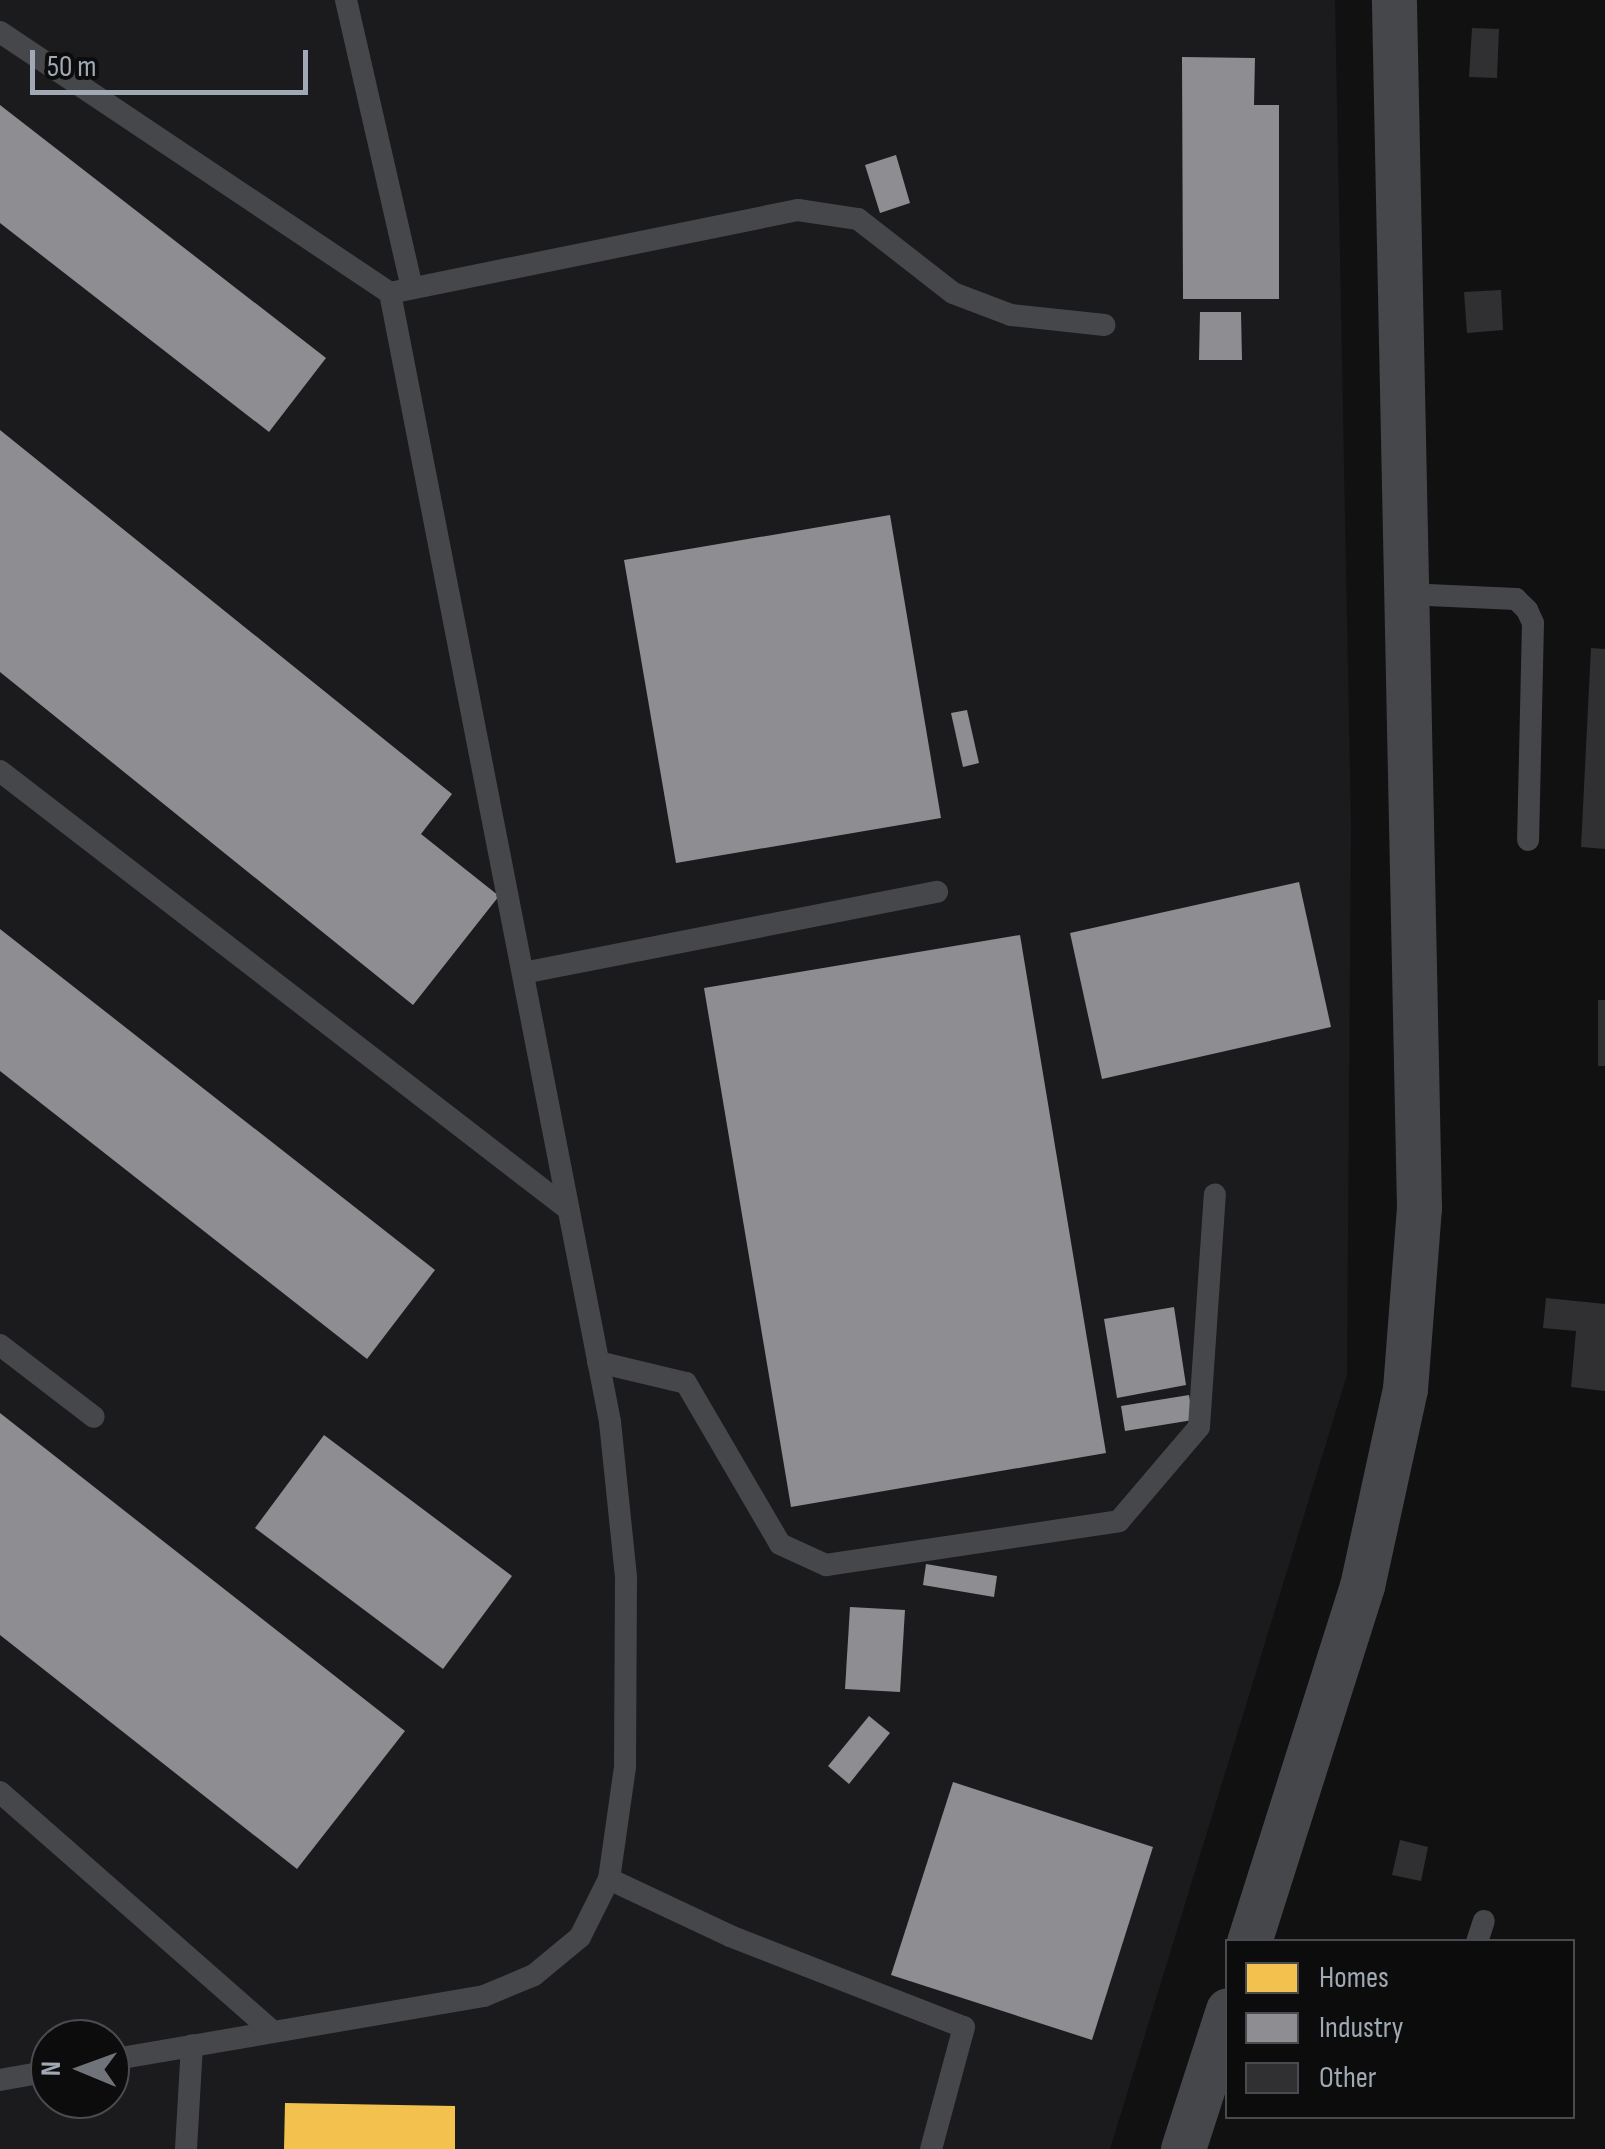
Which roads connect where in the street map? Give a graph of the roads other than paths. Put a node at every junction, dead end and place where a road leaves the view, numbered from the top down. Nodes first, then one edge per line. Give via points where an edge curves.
1 (346, 0) edge
2 (1394, 0) edge
3 (0, 32) edge
4 (401, 290) junction
5 (1104, 325) dead end
6 (1406, 594) junction
7 (0, 770) edge
8 (1528, 840) dead end
9 (937, 892) dead end
10 (523, 973) junction
11 (1215, 1195) dead end
12 (568, 1209) junction
13 (0, 1344) edge
14 (598, 1362) junction
15 (94, 1417) dead end
16 (0, 1792) edge
17 (608, 1879) junction
18 (1250, 1939) edge
19 (273, 2032) junction
20 (1224, 2034) edge
21 (192, 2045) junction
22 (130, 2056) edge
23 (30, 2075) edge
24 (0, 2080) edge
25 (186, 2149) edge
26 (931, 2149) edge
27 (1183, 2149) edge

1 - 4 lane
2 - 6 street
3 - 4 lane
4 - 5 lane via 798,210 858,218 953,292 997,310
4 - 10 lane
6 - 8 lane via 1516,599 1527,610 1533,623
6 - 18 street via 1419,1208 1404,1389 1362,1586
7 - 12 lane
9 - 10 lane
10 - 12 lane
11 - 14 lane via 1198,1427 1119,1521 826,1565 780,1544 686,1383
12 - 14 lane
13 - 15 lane
14 - 17 lane via 626,1578 625,1766
16 - 19 lane
17 - 19 lane via 580,1937 534,1975 484,1996
17 - 26 lane via 730,1936 964,2028
19 - 21 lane
20 - 27 street
21 - 22 lane
21 - 25 lane
23 - 24 lane

